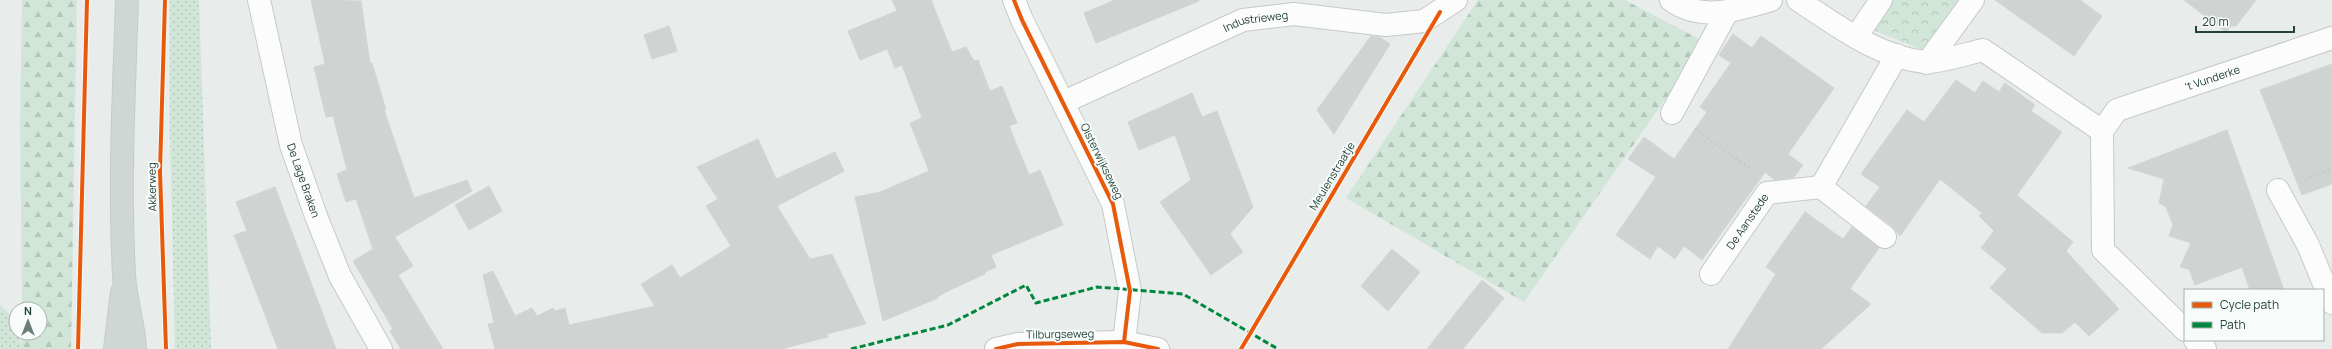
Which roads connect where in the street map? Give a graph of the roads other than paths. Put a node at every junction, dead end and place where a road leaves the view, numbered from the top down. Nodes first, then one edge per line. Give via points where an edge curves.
1 (127, 0) edge
2 (259, 0) edge
3 (1014, 0) edge
4 (1456, 0) edge
5 (1671, 0) edge
6 (1771, 0) edge
7 (1798, 0) edge
8 (1881, 0) edge
9 (1973, 0) edge
10 (1727, 12) junction
11 (1856, 37) junction
12 (2332, 38) edge
13 (1897, 55) junction
14 (1927, 62) junction
15 (1064, 102) junction
16 (1672, 113) road end
17 (2102, 131) junction
18 (1821, 187) junction
19 (2278, 190) dead end
20 (1885, 237) dead end
21 (1711, 274) dead end
22 (124, 276) junction
23 (2332, 303) edge
24 (2184, 329) edge
25 (2196, 341) edge
26 (1124, 342) junction
27 (115, 349) edge
28 (135, 349) edge
29 (381, 349) edge
30 (996, 349) edge
31 (1158, 349) edge
32 (2204, 349) edge

1 - 22 main road via 122,146
2 - 29 street, De Lage Braken via 291,145 340,276
3 - 15 street, Oisterwijkseweg
4 - 15 street, Industrieweg via 1424,22 1386,25 1294,14 1243,20
5 - 10 street via 1702,13
6 - 10 street
7 - 11 street
8 - 11 street
9 - 14 street
10 - 16 street
11 - 13 street
12 - 17 street, 't Vunderke via 2117,110
13 - 14 street
13 - 18 street
14 - 17 street via 1983,50
15 - 26 street, Oisterwijkseweg via 1113,204 1130,291
17 - 24 street via 2103,250
18 - 20 street
18 - 21 street, De Aanstede via 1767,193
19 - 23 street via 2308,245
22 - 27 main road
22 - 28 main road
25 - 32 street
26 - 30 street, Tilburgseweg via 1018,344
26 - 31 street, Tilburgseweg

